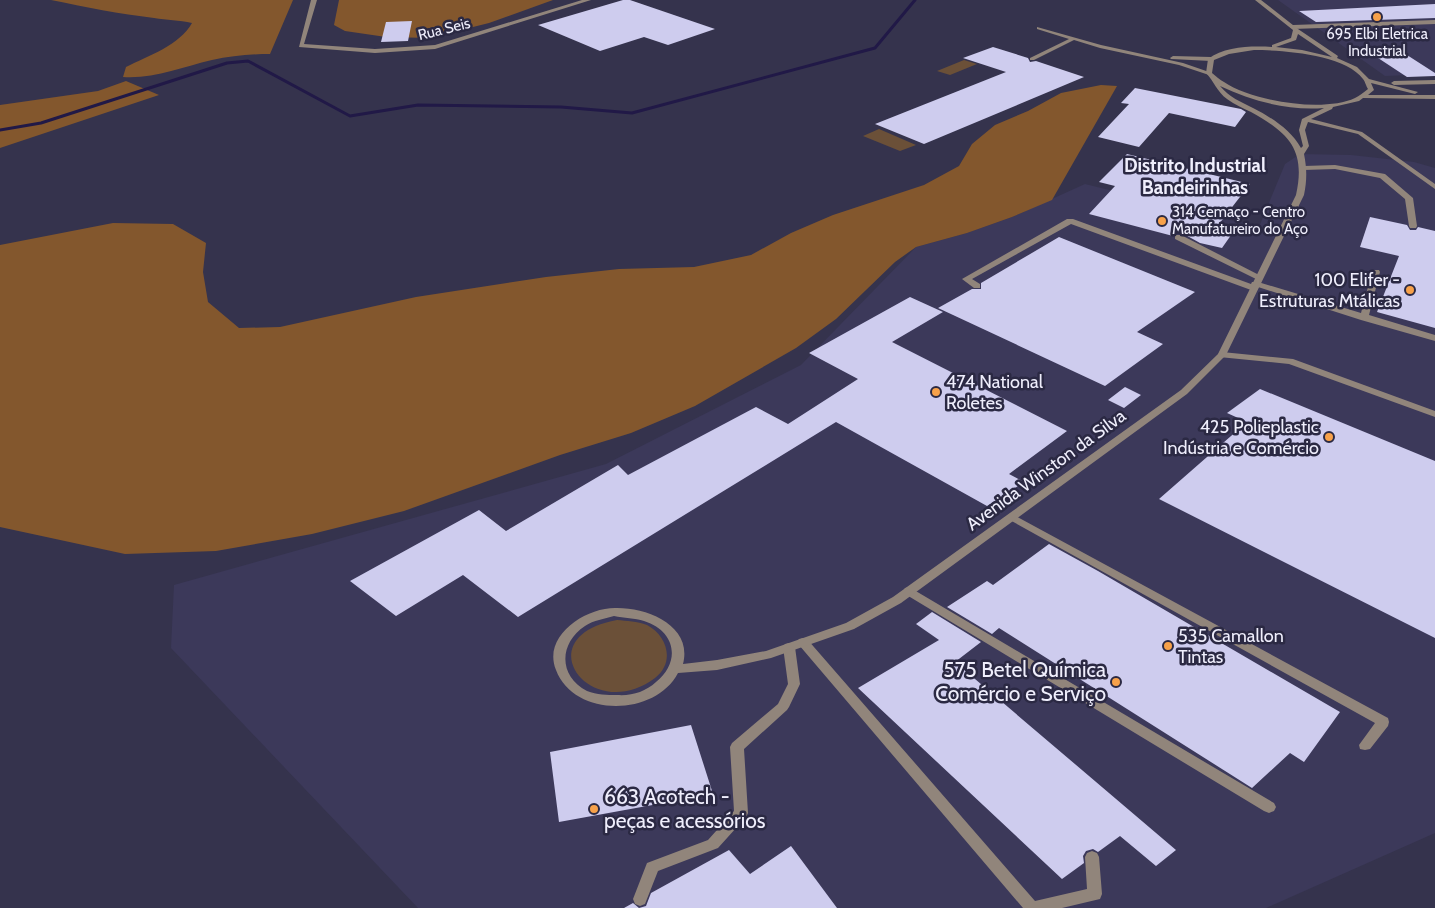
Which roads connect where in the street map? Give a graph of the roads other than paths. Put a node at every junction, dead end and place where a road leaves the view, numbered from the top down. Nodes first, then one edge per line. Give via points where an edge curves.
1 (314, 0) edge
2 (588, 0) edge
3 (1258, 0) edge
4 (1322, 20) dead end
5 (1435, 22) edge
6 (1330, 26) junction
7 (1039, 28) dead end
8 (1295, 28) junction
9 (1074, 38) junction
10 (1254, 48) junction
11 (1142, 55) junction
12 (1032, 59) dead end
13 (1211, 59) junction
14 (1349, 66) junction
15 (1209, 73) junction
16 (1214, 79) junction
17 (1370, 81) junction
18 (1435, 82) edge
19 (1435, 88) edge
20 (1435, 96) edge
21 (1365, 97) junction
22 (1336, 105) junction
23 (1305, 119) junction
24 (1300, 154) junction
25 (1304, 168) junction
26 (1435, 187) edge
27 (1413, 226) dead end
28 (1178, 237) dead end
29 (1376, 272) dead end
30 (1256, 283) junction
31 (976, 286) dead end
32 (1364, 318) junction
33 (1435, 338) edge
34 (1222, 355) junction
35 (1435, 414) edge
36 (1012, 517) junction
37 (910, 591) junction
38 (803, 642) junction
39 (788, 647) junction
40 (676, 669) junction
41 (1365, 745) dead end
42 (1269, 807) dead end
43 (1092, 857) dead end
44 (640, 899) dead end

1 - 2 street, Rua Seis via 301,46 375,51 435,47
3 - 8 street
4 - 6 street
5 - 6 street
6 - 8 street
7 - 9 street
8 - 10 street via 1296,36 1289,42
8 - 14 street
9 - 11 street
9 - 12 street
10 - 13 street via 1234,50
10 - 14 street via 1314,54
11 - 13 street
11 - 15 street
13 - 15 street
14 - 17 street
15 - 16 street
16 - 22 street via 1237,92 1280,103
16 - 24 street via 1225,97 1260,115 1294,140
17 - 18 street
17 - 20 street
17 - 21 street via 1371,90
19 - 20 street
20 - 21 street
21 - 22 street
22 - 23 street
23 - 24 street via 1301,129 1306,146
23 - 26 street via 1360,133
24 - 25 street, Avenida Winston da Silva
25 - 27 street via 1335,167 1382,176 1409,198
25 - 30 street, Avenida Winston da Silva via 1300,195
28 - 30 street
29 - 32 street
30 - 31 street via 1070,221 966,279
30 - 32 street
30 - 34 street, Avenida Winston da Silva
32 - 33 street
34 - 35 street via 1290,361
34 - 36 street, Avenida Winston da Silva via 1184,392
36 - 37 street, Avenida Winston da Silva
36 - 41 street via 1383,722
37 - 38 street, Avenida Winston da Silva via 850,626
37 - 42 street
38 - 39 street, Avenida Winston da Silva
38 - 43 street via 1032,908 1095,894
39 - 40 street, Avenida Winston da Silva via 767,655 717,665
39 - 44 street via 794,684 783,707 737,747 741,813 713,844 652,867
40 - 40 street via 680,654 676,639 666,626 652,617 633,612 614,612 586,621 567,636 560,650 559,664 564,678 591,698 631,700 650,694 666,683

